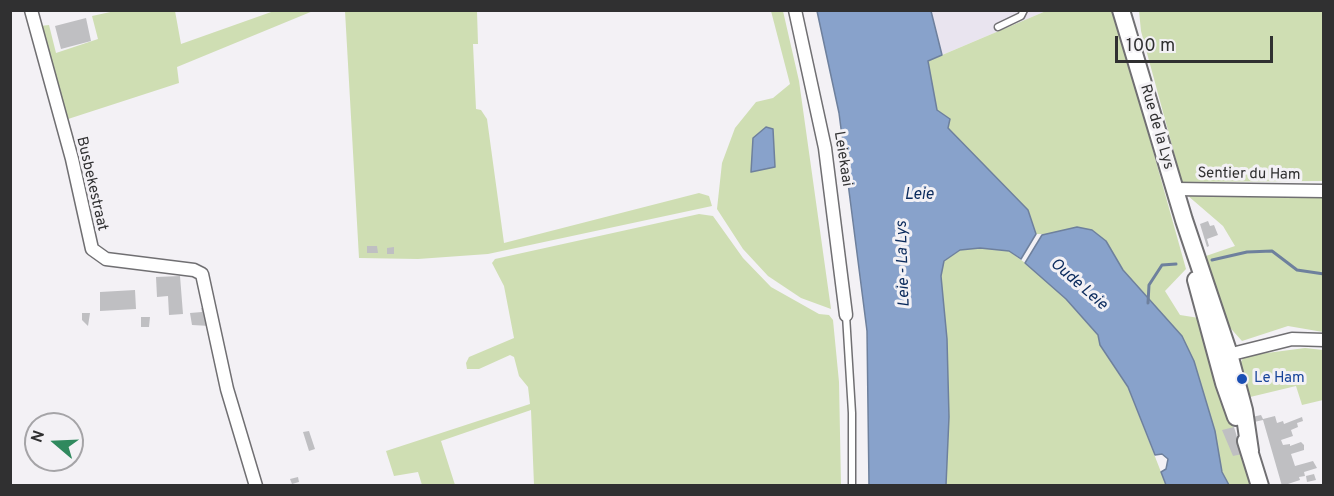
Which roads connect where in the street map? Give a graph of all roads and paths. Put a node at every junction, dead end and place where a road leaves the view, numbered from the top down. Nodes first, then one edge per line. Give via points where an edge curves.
1 (31, 10) edge
2 (795, 10) edge
3 (1024, 10) edge
4 (1123, 10) edge
5 (998, 27) dead end
6 (1174, 189) junction
7 (1323, 191) edge
8 (1184, 220) junction
9 (846, 315) joint
10 (1323, 340) edge
11 (1223, 356) junction
12 (256, 486) edge
13 (852, 486) edge
14 (1260, 486) edge

1 - 12 street, Busbekestraat via 92,249 106,259 202,274 227,390
2 - 9 street, Leiekaai via 825,148
3 - 5 lane via 1021,16
4 - 6 main road, Rue de la Lys
6 - 7 street, Sentier du Ham
6 - 8 main road, Rue de la Lys
8 - 11 main road, Rue de la Lys via 1214,305
8 - 11 main road, Rue de la Lys via 1209,330
9 - 13 lane
10 - 11 street via 1292,339
11 - 14 main road

